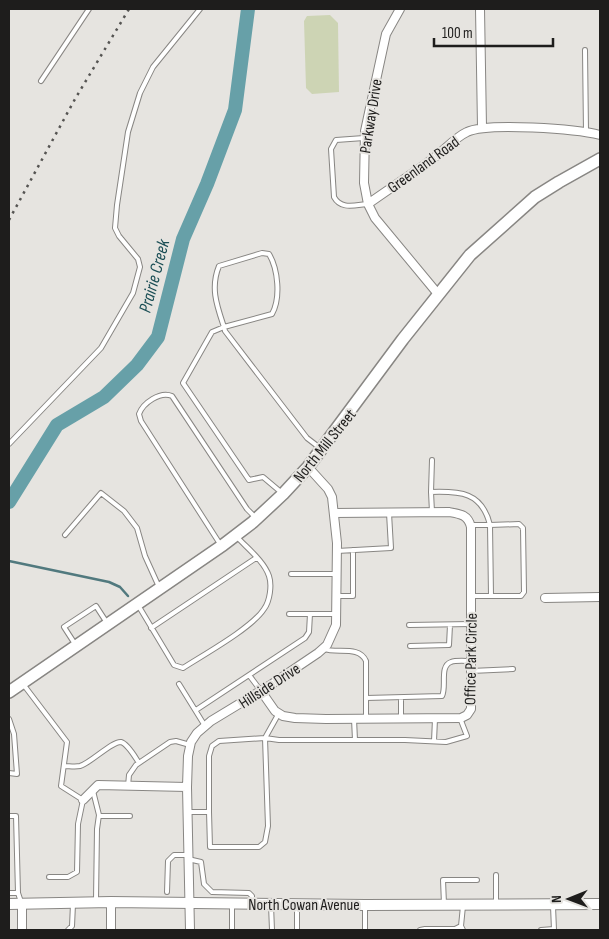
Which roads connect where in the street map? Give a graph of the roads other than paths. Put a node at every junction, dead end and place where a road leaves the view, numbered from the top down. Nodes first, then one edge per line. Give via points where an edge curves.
1 (88, 9) edge
2 (200, 9) edge
3 (398, 9) edge
4 (480, 9) edge
5 (585, 50) dead end
6 (41, 81) dead end
7 (482, 128) junction
8 (586, 132) junction
9 (600, 135) edge
10 (365, 138) junction
11 (600, 159) edge
12 (368, 204) junction
13 (438, 294) junction
14 (224, 328) junction
15 (9, 444) edge
16 (322, 449) junction
17 (432, 460) dead end
18 (308, 467) junction
19 (431, 492) junction
20 (283, 494) junction
21 (432, 512) junction
22 (334, 513) junction
23 (389, 513) junction
24 (256, 518) junction
25 (470, 525) junction
26 (490, 525) junction
27 (65, 535) dead end
28 (236, 535) junction
29 (221, 546) junction
30 (353, 550) junction
31 (337, 551) junction
32 (256, 558) junction
33 (291, 574) dead end
34 (337, 574) junction
35 (160, 588) junction
36 (337, 596) junction
37 (471, 596) junction
38 (491, 596) junction
39 (600, 597) edge
40 (545, 598) dead end
41 (138, 604) junction
42 (289, 614) dead end
43 (310, 614) junction
44 (337, 614) junction
45 (108, 624) junction
46 (471, 624) junction
47 (409, 625) dead end
48 (450, 625) junction
49 (151, 628) junction
50 (76, 646) junction
51 (410, 646) dead end
52 (323, 649) junction
53 (471, 661) junction
54 (513, 669) dead end
55 (471, 671) junction
56 (249, 675) junction
57 (22, 683) junction
58 (179, 684) dead end
59 (261, 690) junction
60 (9, 692) edge
61 (366, 698) junction
62 (400, 698) junction
63 (196, 710) junction
64 (279, 713) junction
65 (434, 718) junction
66 (460, 718) junction
67 (9, 719) edge
68 (354, 719) junction
69 (366, 719) junction
70 (401, 719) junction
71 (10, 725) edge
72 (205, 726) junction
73 (265, 738) junction
74 (355, 740) junction
75 (434, 741) junction
76 (190, 745) junction
77 (139, 763) junction
78 (64, 766) junction
79 (9, 773) edge
80 (128, 786) junction
81 (187, 787) junction
82 (93, 790) junction
83 (83, 800) junction
84 (188, 812) junction
85 (209, 812) junction
86 (9, 816) edge
87 (99, 816) junction
88 (130, 816) dead end
89 (188, 857) junction
90 (496, 876) dead end
91 (49, 877) dead end
92 (477, 880) dead end
93 (167, 892) dead end
94 (9, 893) edge
95 (18, 893) junction
96 (111, 902) junction
97 (73, 903) junction
98 (96, 903) junction
99 (188, 903) junction
100 (9, 904) edge
101 (22, 904) junction
102 (232, 904) junction
103 (252, 904) junction
104 (271, 904) junction
105 (297, 904) junction
106 (444, 904) junction
107 (463, 904) junction
108 (496, 904) junction
109 (553, 904) junction
110 (600, 904) edge
111 (364, 905) junction
112 (462, 928) edge
113 (22, 930) edge
114 (68, 930) edge
115 (111, 930) edge
116 (190, 930) edge
117 (232, 930) edge
118 (272, 930) edge
119 (297, 930) edge
120 (365, 930) edge
121 (420, 930) edge
122 (541, 930) edge
123 (554, 930) edge

1 - 6 lane
2 - 15 lane via 153,67 140,93 128,132 115,228 138,259 140,267 133,293 101,348
3 - 10 street, Parkway Drive via 386,34
4 - 7 street
5 - 8 lane
7 - 8 street, Greenland Road
7 - 12 street, Greenland Road via 468,131
8 - 9 street, Greenland Road
10 - 12 street, Parkway Drive via 364,183
10 - 12 lane via 336,140 331,149 336,200 343,206
11 - 13 main road, North Mill Street via 543,192 510,218 470,255
12 - 13 street, Parkway Drive via 375,218
13 - 16 main road, North Mill Street
14 - 14 lane via 215,298 214,277 219,266 268,254 273,262 276,308 272,314
14 - 16 lane via 307,438
14 - 20 lane via 212,332 182,382 249,480 263,477
16 - 18 main road, North Mill Street
17 - 19 lane
18 - 20 main road, North Mill Street
18 - 22 street, Hillside Drive via 328,489
19 - 21 lane
19 - 26 lane via 464,493 478,501 487,512
20 - 24 main road, North Mill Street
21 - 23 street
21 - 25 street via 463,514
22 - 23 street
22 - 31 street, Hillside Drive
23 - 30 lane via 391,548
24 - 28 main road, North Mill Street
24 - 29 lane via 172,396 160,395 141,408 141,421
25 - 26 lane
25 - 37 street, Office Park Circle
26 - 38 lane
26 - 38 lane via 519,524 523,528 524,556 524,592 521,596
27 - 35 lane via 102,493 138,528 144,556
28 - 29 main road, North Mill Street
28 - 32 lane
29 - 35 main road, North Mill Street
30 - 31 lane
30 - 36 lane via 353,596
31 - 34 street, Hillside Drive
32 - 49 lane
32 - 49 lane via 270,577 270,594 265,609 252,622 183,668 174,665
33 - 34 lane
34 - 36 street, Hillside Drive
35 - 41 main road, North Mill Street
36 - 44 street, Hillside Drive
37 - 38 lane
37 - 46 street, Office Park Circle
39 - 40 street
41 - 45 main road, North Mill Street
41 - 49 lane
42 - 43 lane
43 - 44 lane
43 - 56 lane via 309,632 305,638
44 - 52 street, Hillside Drive via 336,625
45 - 50 main road, North Mill Street
45 - 50 lane via 96,606 64,627
46 - 48 lane
46 - 53 street, Office Park Circle
47 - 48 lane
48 - 51 lane via 449,645
50 - 57 main road, North Mill Street
52 - 59 street, Hillside Drive
52 - 61 lane via 363,655 366,661
53 - 55 street, Office Park Circle
53 - 62 lane via 446,665 442,696
54 - 55 lane
55 - 66 street, Office Park Circle via 471,709 468,715
56 - 59 lane
56 - 63 lane
57 - 60 main road, North Mill Street
57 - 78 lane via 67,742
58 - 63 lane
59 - 64 street
59 - 72 street, Hillside Drive
61 - 62 lane
61 - 69 lane
62 - 70 lane
63 - 72 lane
64 - 68 street, Office Park Circle via 295,718
64 - 73 lane
65 - 66 street, Office Park Circle
65 - 70 street, Office Park Circle
65 - 75 lane
66 - 75 lane via 467,736 446,742
67 - 71 lane
68 - 69 street, Office Park Circle
68 - 74 lane
69 - 70 street, Office Park Circle
71 - 79 lane via 14,734 17,774
72 - 76 street, Hillside Drive
73 - 74 lane
73 - 85 lane via 219,741 212,746 209,756
73 - 85 lane via 268,826 265,842 259,847 210,847
74 - 75 lane
76 - 77 lane via 170,742
76 - 81 street
77 - 78 lane via 121,742 90,762 78,767
77 - 80 lane via 131,771
78 - 83 lane via 61,786
80 - 81 street
80 - 82 street via 98,785
81 - 84 street
82 - 83 street
82 - 87 lane
83 - 91 lane via 78,824 77,872 68,877
84 - 85 lane
84 - 89 street
86 - 95 lane via 16,816
87 - 88 lane
87 - 98 lane
89 - 93 lane via 174,855 168,861
89 - 99 street
89 - 103 lane via 201,862 204,884 212,892 249,893
90 - 108 lane
92 - 106 lane via 443,880
94 - 95 lane
95 - 101 lane
96 - 98 street, North Cowan Avenue
96 - 99 street, North Cowan Avenue
96 - 115 street
97 - 98 street, North Cowan Avenue
97 - 101 street, North Cowan Avenue
97 - 114 lane via 72,926
99 - 102 street, North Cowan Avenue
99 - 116 street
100 - 101 street, North Cowan Avenue
101 - 113 street
102 - 103 street, North Cowan Avenue
102 - 117 lane
103 - 104 street, North Cowan Avenue
104 - 105 street, North Cowan Avenue
104 - 118 lane
105 - 111 street, North Cowan Avenue
105 - 119 lane
106 - 107 street, North Cowan Avenue
106 - 111 street, North Cowan Avenue
107 - 108 street, North Cowan Avenue
107 - 112 lane
108 - 109 street, North Cowan Avenue
109 - 110 street, North Cowan Avenue
109 - 123 lane
111 - 120 lane
112 - 121 lane
122 - 123 lane

